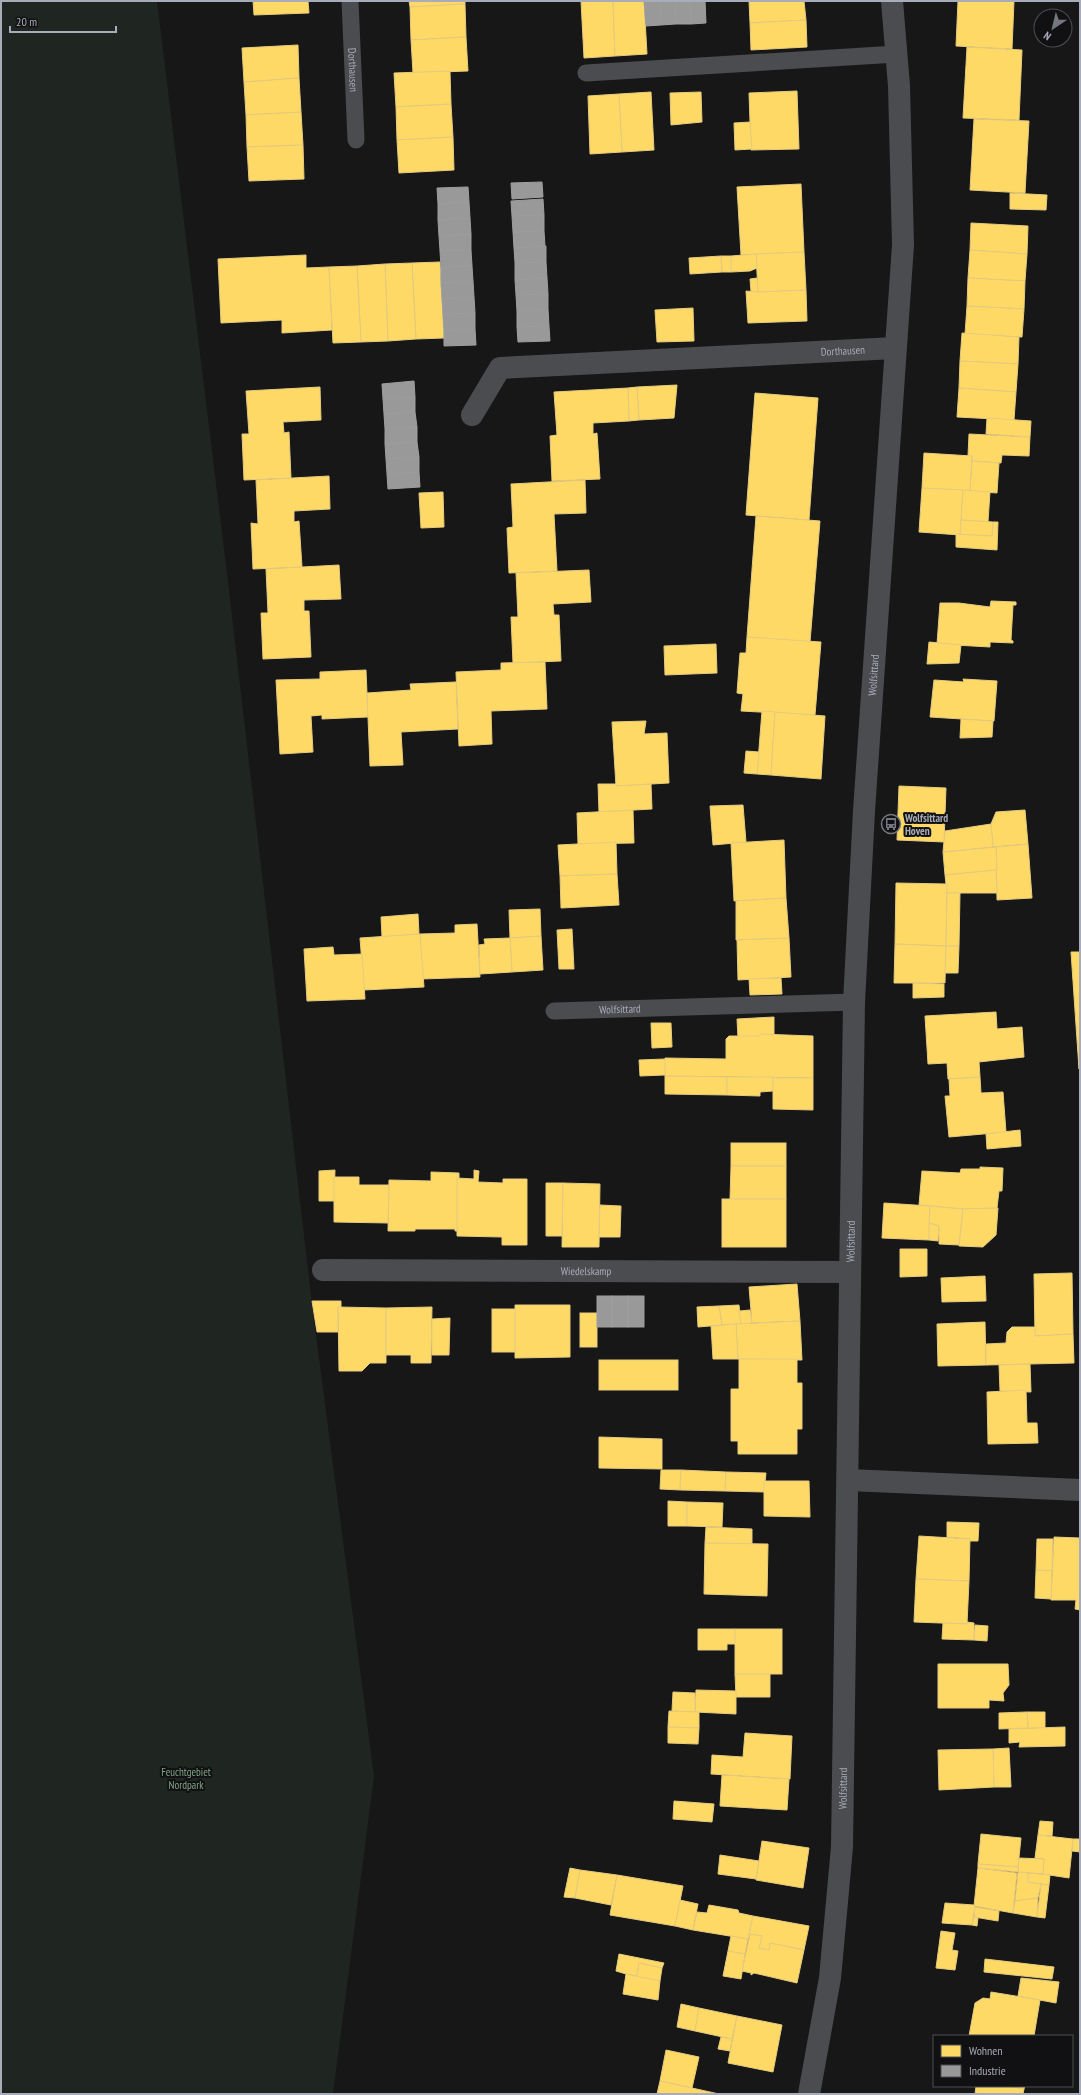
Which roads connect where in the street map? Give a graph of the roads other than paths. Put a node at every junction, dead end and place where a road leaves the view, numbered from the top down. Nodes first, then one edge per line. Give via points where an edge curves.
1 (350, 1) edge
2 (892, 1) edge
3 (897, 54) junction
4 (586, 73) dead end
5 (356, 140) dead end
6 (895, 348) junction
7 (472, 415) dead end
8 (854, 1002) junction
9 (554, 1012) dead end
10 (323, 1270) dead end
11 (849, 1272) junction
12 (848, 1480) junction
13 (1080, 1490) edge
14 (809, 2094) edge

1 - 5 lane, Dorthausen
2 - 3 street
3 - 4 lane
3 - 6 street via 903,245
6 - 7 street, Dorthausen via 500,368
6 - 8 street, Wolfsittard
8 - 9 lane, Wolfsittard
8 - 11 street, Wolfsittard
10 - 11 street, Wiedelskamp
11 - 12 street, Wolfsittard
12 - 13 street
12 - 14 street, Wolfsittard via 842,1847 830,1978

